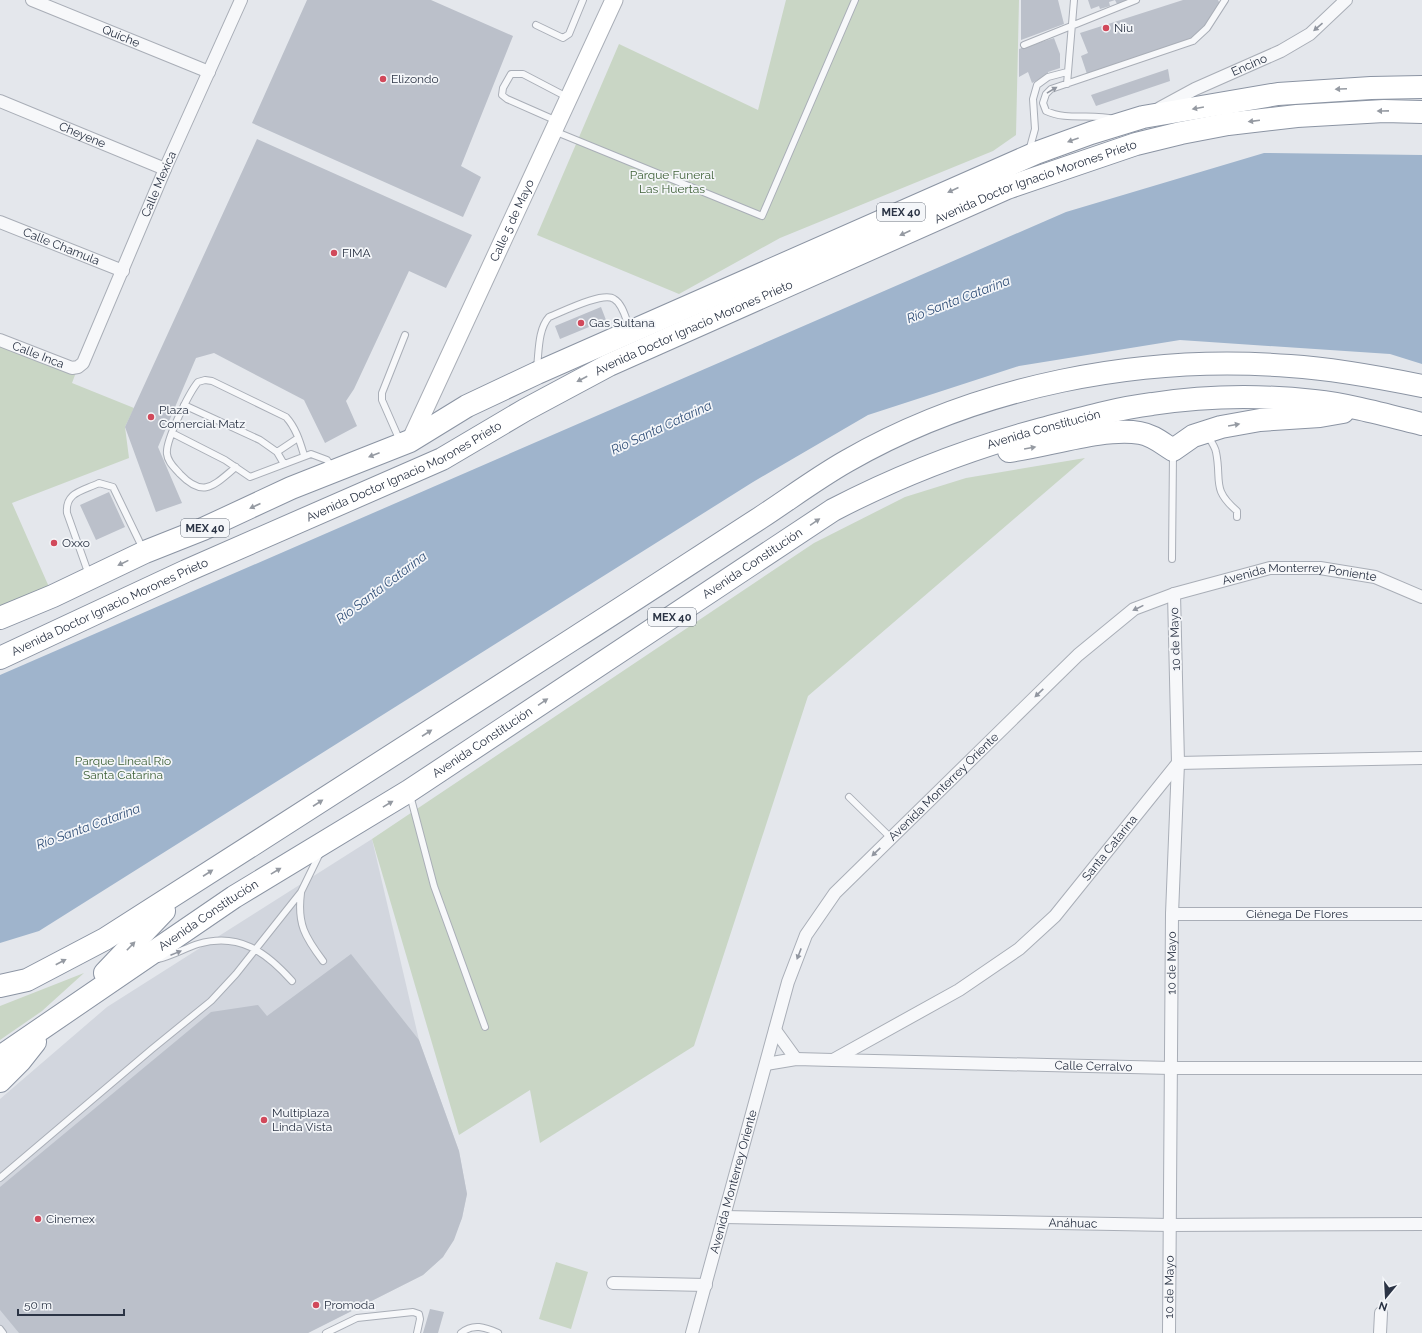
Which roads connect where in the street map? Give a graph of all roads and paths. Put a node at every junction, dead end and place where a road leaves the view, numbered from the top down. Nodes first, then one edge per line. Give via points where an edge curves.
1 (32, 0) edge
2 (241, 0) edge
3 (583, 0) edge
4 (614, 0) edge
5 (855, 0) edge
6 (1074, 0) edge
7 (1136, 0) edge
8 (1226, 0) edge
9 (1346, 0) edge
10 (536, 25) dead end
11 (1072, 25) junction
12 (1024, 45) dead end
13 (209, 72) junction
14 (1067, 72) junction
15 (1067, 84) junction
16 (1422, 87) edge
17 (569, 98) junction
18 (0, 101) edge
19 (1422, 112) edge
20 (1135, 120) junction
21 (556, 126) junction
22 (1027, 157) junction
23 (166, 169) junction
24 (0, 222) edge
25 (122, 272) junction
26 (631, 330) junction
27 (405, 335) dead end
28 (0, 340) edge
29 (78, 367) joint
30 (537, 373) junction
31 (1422, 386) edge
32 (184, 405) junction
33 (1362, 409) junction
34 (1422, 424) edge
35 (1205, 432) junction
36 (172, 433) junction
37 (298, 438) junction
38 (406, 442) junction
39 (1173, 450) junction
40 (277, 452) junction
41 (963, 452) junction
42 (304, 455) junction
43 (284, 464) junction
44 (236, 467) junction
45 (334, 470) junction
46 (1237, 517) dead end
47 (145, 552) junction
48 (1172, 559) dead end
49 (90, 579) junction
50 (1174, 594) junction
51 (1422, 597) edge
52 (0, 618) edge
53 (0, 658) edge
54 (1422, 758) edge
55 (1178, 763) junction
56 (409, 791) junction
57 (849, 797) dead end
58 (891, 838) junction
59 (326, 841) junction
60 (190, 885) junction
61 (301, 892) junction
62 (1172, 914) junction
63 (1422, 914) edge
64 (255, 948) junction
65 (323, 960) dead end
66 (139, 962) junction
67 (27, 980) junction
68 (292, 981) dead end
69 (0, 986) edge
70 (0, 992) edge
71 (75, 1004) junction
72 (51, 1022) junction
73 (485, 1027) dead end
74 (775, 1030) junction
75 (0, 1057) edge
76 (796, 1060) junction
77 (833, 1060) junction
78 (766, 1064) junction
79 (1171, 1068) junction
80 (1422, 1068) edge
81 (0, 1081) edge
82 (0, 1178) edge
83 (724, 1218) junction
84 (1422, 1224) edge
85 (1170, 1226) junction
86 (612, 1283) dead end
87 (706, 1284) junction
88 (1381, 1313) dead end
89 (0, 1329) edge
90 (4, 1333) edge
91 (326, 1333) edge
92 (417, 1333) edge
93 (462, 1333) edge
94 (498, 1333) edge
95 (692, 1333) edge
96 (1169, 1333) edge
97 (1380, 1333) edge

1 - 13 street, Quiche
2 - 13 street, Calle Mexica
3 - 10 lane via 569,34 564,38
4 - 17 street, Calle 5 de Mayo
5 - 21 lane via 762,216
6 - 11 lane
7 - 11 lane
8 - 15 lane via 1207,28 1192,41
9 -> 20 street, Encino via 1310,34 1281,51 1195,89
11 - 12 lane
11 - 14 lane
13 - 23 street, Calle Mexica
14 - 15 lane
14 - 22 lane via 1048,77 1037,85 1033,99 1034,129
20 -> 15 lane via 1101,115 1055,116 1046,111 1043,103 1046,94 1051,89
16 -> 20 highway, Avenida Doctor Ignacio Morones Prieto / MEX 40 via 1278,94
17 - 21 street, Calle 5 de Mayo
17 - 21 lane via 523,74 511,74 503,88 502,95 507,99
18 - 23 street, Cheyene
19 -> 53 highway, Avenida Doctor Ignacio Morones Prieto / MEX 40 via 1384,111 1297,116 1228,124 1136,144 1008,188 609,365 442,459 186,571
20 -> 22 highway, Avenida Doctor Ignacio Morones Prieto / MEX 40
21 - 38 street, Calle 5 de Mayo
22 -> 26 highway, Avenida Doctor Ignacio Morones Prieto / MEX 40
23 - 25 street, Calle Mexica
24 - 25 street, Calle Chamula
25 - 29 street, Calle Mexica via 83,364
26 - 30 highway, Avenida Doctor Ignacio Morones Prieto / MEX 40
26 - 30 lane via 620,304 607,296 549,317 542,330
27 - 38 lane via 382,393 382,400
28 - 29 street, Calle Inca via 72,368
30 - 38 highway, Avenida Doctor Ignacio Morones Prieto / MEX 40 via 467,406
60 -> 31 highway, MEX 40 via 846,462 921,426 993,400 1040,387 1080,378 1162,367 1246,364 1288,366 1371,376
32 - 36 lane
32 - 37 lane via 198,382 212,381 286,418 291,422
32 - 40 lane via 260,440
33 - 34 highway, Avenida Constitución / MEX 40
35 -> 33 highway via 1260,420 1320,416
33 - 41 highway, Avenida Constitución / MEX 40 via 1275,398 1186,400 1152,404 1076,420
35 - 39 highway via 1193,436
35 - 46 lane via 1216,450 1218,485 1221,493 1238,511
36 - 44 lane
36 - 44 lane via 167,447 168,461 190,484 199,487 213,486
37 - 40 lane
37 - 42 lane
38 -> 45 highway, Avenida Doctor Ignacio Morones Prieto / MEX 40
41 -> 39 highway via 997,452 1120,432 1141,433 1157,439
39 - 48 lane
40 - 43 lane
56 -> 41 highway, Avenida Constitución / MEX 40 via 833,510 897,478
42 - 43 lane
42 - 45 lane via 317,455 327,460
43 - 44 lane via 250,477
45 -> 47 highway, Avenida Doctor Ignacio Morones Prieto / MEX 40
47 -> 49 highway, Avenida Doctor Ignacio Morones Prieto / MEX 40
47 - 49 lane via 113,487 99,483 72,496 66,505 67,514
49 - 52 highway, Avenida Doctor Ignacio Morones Prieto / MEX 40
50 - 51 street, Avenida Monterrey Poniente via 1270,568 1320,568 1375,577
50 - 55 street, 10 de Mayo
50 -> 58 street, Avenida Monterrey Oriente via 1134,610 1078,655
54 - 55 street
55 - 62 street, 10 de Mayo
55 - 77 street, Santa Catarina via 1055,916 1019,949 959,990
59 -> 56 highway, Avenida Constitución / MEX 40
56 - 73 lane via 434,886
57 - 58 lane
58 -> 74 street, Avenida Monterrey Oriente via 835,893 806,935 788,982
59 - 61 lane
66 -> 59 highway, Avenida Constitución / MEX 40 via 234,897
67 -> 60 highway, MEX 40 via 105,939
71 -> 60 highway
61 - 64 lane
61 - 65 lane via 300,922 307,940
62 - 63 street, Ciénega De Flores
62 - 79 street, 10 de Mayo
66 -> 64 lane via 159,959 198,944 217,941 237,942
64 - 68 lane via 276,964
64 - 82 lane via 211,1001
66 - 71 highway, Avenida Constitución / MEX 40
67 - 69 highway
67 - 70 highway
71 - 72 highway, Avenida Constitución / MEX 40
72 - 75 highway, Avenida Constitución / MEX 40
72 - 81 highway via 20,1061
74 - 76 street
74 - 78 street, Avenida Monterrey Oriente
76 - 77 street, Calle Cerralvo
76 - 78 street, Calle Cerralvo
77 - 79 street, Calle Cerralvo
78 - 83 street, Avenida Monterrey Oriente
79 - 80 street, Calle Cerralvo
79 - 85 street, 10 de Mayo
83 - 85 street, Anáhuac
83 - 87 street, Avenida Monterrey Oriente
84 - 85 street, Anáhuac
85 - 96 street, 10 de Mayo
86 - 87 street
87 - 95 street, Avenida Monterrey Oriente
88 - 97 street
89 - 90 lane
91 - 92 lane via 357,1318 413,1312 419,1314 420,1319
93 - 94 lane via 468,1327 485,1327

